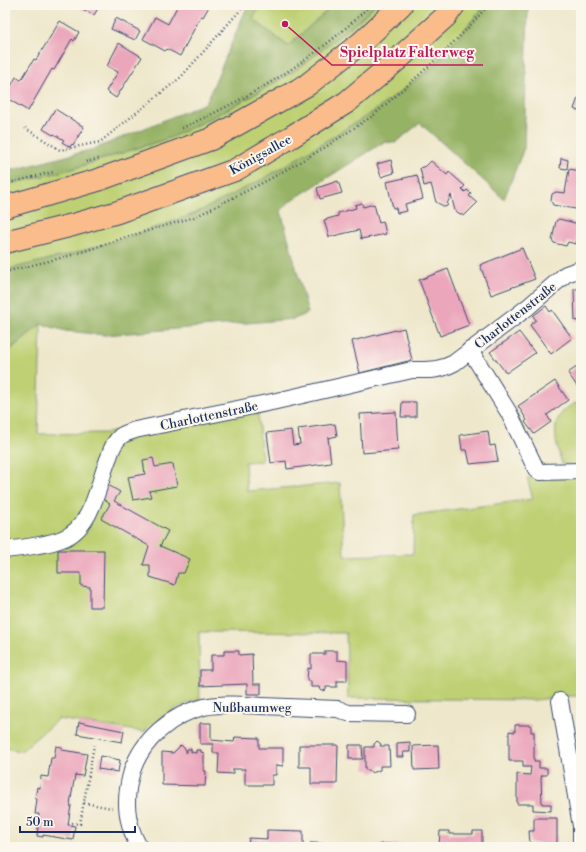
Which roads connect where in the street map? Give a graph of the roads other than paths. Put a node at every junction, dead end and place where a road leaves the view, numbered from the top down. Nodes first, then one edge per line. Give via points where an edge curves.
1 (401, 5) edge
2 (454, 5) edge
3 (5, 207) edge
4 (5, 242) edge
5 (581, 269) edge
6 (470, 350) junction
7 (581, 471) edge
8 (5, 550) edge
9 (560, 701) dead end
10 (407, 714) dead end
11 (139, 847) edge
12 (581, 847) edge

1 - 3 main road via 362,42 307,85 211,139 98,180
2 - 4 main road, Königsallee via 446,16 347,102 235,170 118,212
5 - 6 street, Charlottenstraße via 566,274 528,307
6 - 7 street, Charlottenstraße via 509,413 536,469 540,472
6 - 8 street, Charlottenstraße via 454,363 436,370 412,370 135,430 121,436 112,448 91,508 74,532 63,539
9 - 12 street
10 - 11 street, Nußbaumweg via 230,705 204,707 192,711 155,734 136,762 130,779 126,811

